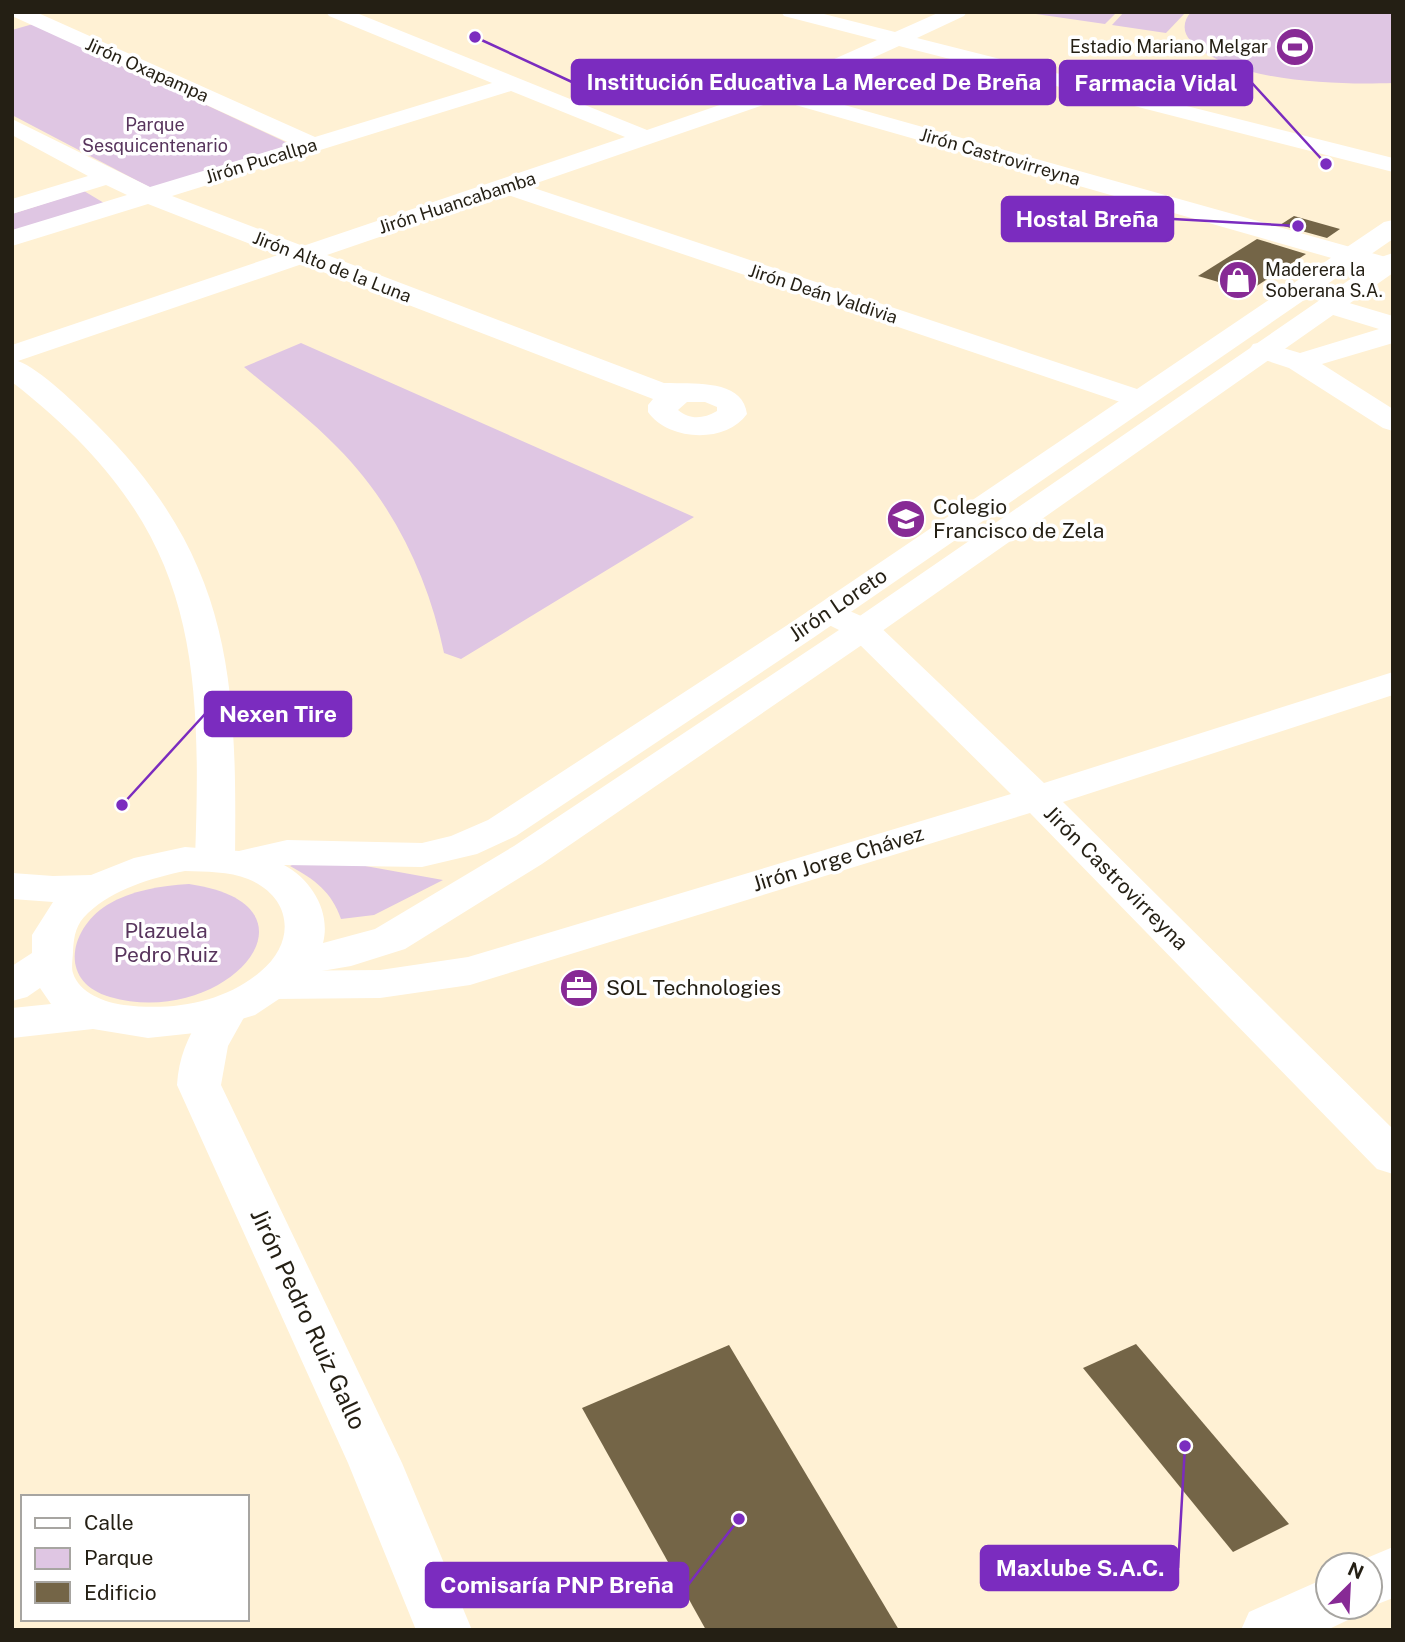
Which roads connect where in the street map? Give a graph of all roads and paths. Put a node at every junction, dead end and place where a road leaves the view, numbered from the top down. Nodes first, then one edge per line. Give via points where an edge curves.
1 (67, 12) edge
2 (336, 12) edge
3 (791, 12) edge
4 (957, 12) edge
5 (27, 16) edge
6 (12, 26) edge
7 (897, 40) junction
8 (511, 84) junction
9 (777, 93) junction
10 (12, 126) edge
11 (647, 138) junction
12 (313, 145) junction
13 (1393, 165) edge
14 (107, 177) junction
15 (508, 187) junction
16 (149, 196) junction
17 (12, 207) edge
18 (1393, 228) edge
19 (12, 238) edge
20 (300, 255) junction
21 (1352, 256) junction
22 (1389, 263) edge
23 (1329, 305) junction
24 (1393, 325) edge
25 (1393, 334) edge
26 (1263, 351) junction
27 (12, 354) edge
28 (1299, 362) junction
29 (12, 368) edge
30 (670, 397) dead end
31 (1139, 399) junction
32 (1393, 422) edge
33 (829, 612) junction
34 (863, 629) junction
35 (1393, 682) edge
36 (1037, 798) junction
37 (228, 861) junction
38 (12, 886) edge
39 (98, 887) junction
40 (37, 956) edge
41 (284, 974) junction
42 (12, 987) edge
43 (226, 1012) junction
44 (94, 1014) junction
45 (12, 1023) edge
46 (1393, 1157) edge
47 (1314, 1609) edge
48 (444, 1630) edge
49 (1269, 1630) edge

1 - 5 street
2 - 8 street
3 - 7 street
4 - 7 street, Jirón Huancabamba
5 - 6 street
5 - 12 street, Jirón Oxapampa
7 - 9 street, Jirón Huancabamba
7 - 13 street
8 - 11 street
8 - 12 street, Jirón Pucallpa
9 - 11 street, Jirón Huancabamba
9 - 21 street, Jirón Castrovirreyna
10 - 14 street, Jirón Alto de la Luna
11 - 15 street, Jirón Huancabamba
12 - 16 street, Jirón Pucallpa
14 - 16 street, Jirón Alto de la Luna
14 - 17 street
15 - 20 street, Jirón Huancabamba
15 - 31 street, Jirón Deán Valdivia
16 - 19 street, Jirón Pucallpa
16 - 20 street, Jirón Alto de la Luna
18 - 21 street, Jirón Loreto
20 - 27 street, Jirón Huancabamba
20 - 30 street, Jirón Alto de la Luna
21 - 22 street, Jirón Castrovirreyna
21 - 31 street, Jirón Loreto
22 - 23 street, Jirón Loreto
23 - 24 street
23 - 26 street, Jirón Loreto
25 - 28 street
26 - 28 street
26 - 34 street, Jirón Loreto
28 - 32 street
29 - 37 street via 96,437 136,485 189,581 202,626
31 - 33 street, Jirón Loreto
33 - 34 street, Jirón Castrovirreyna
33 - 37 street, Jirón Loreto via 502,828 463,845 422,855 287,852
34 - 36 street, Jirón Castrovirreyna
34 - 41 street, Jirón Loreto via 435,914 390,939
35 - 36 street, Jirón Jorge Chávez
36 - 41 street, Jirón Jorge Chávez via 470,971 380,984
36 - 46 street, Jirón Castrovirreyna
37 - 39 street via 185,859 154,864
37 - 41 street via 271,873 293,890 305,912 306,937
38 - 39 street
39 - 40 street via 72,908
40 - 42 street
40 - 44 street via 71,1000
41 - 43 street
43 - 44 street via 157,1025 124,1023
43 - 48 street, Jirón Pedro Ruiz Gallo via 208,1037 199,1061 199,1085 375,1462
44 - 45 street
47 - 49 street

